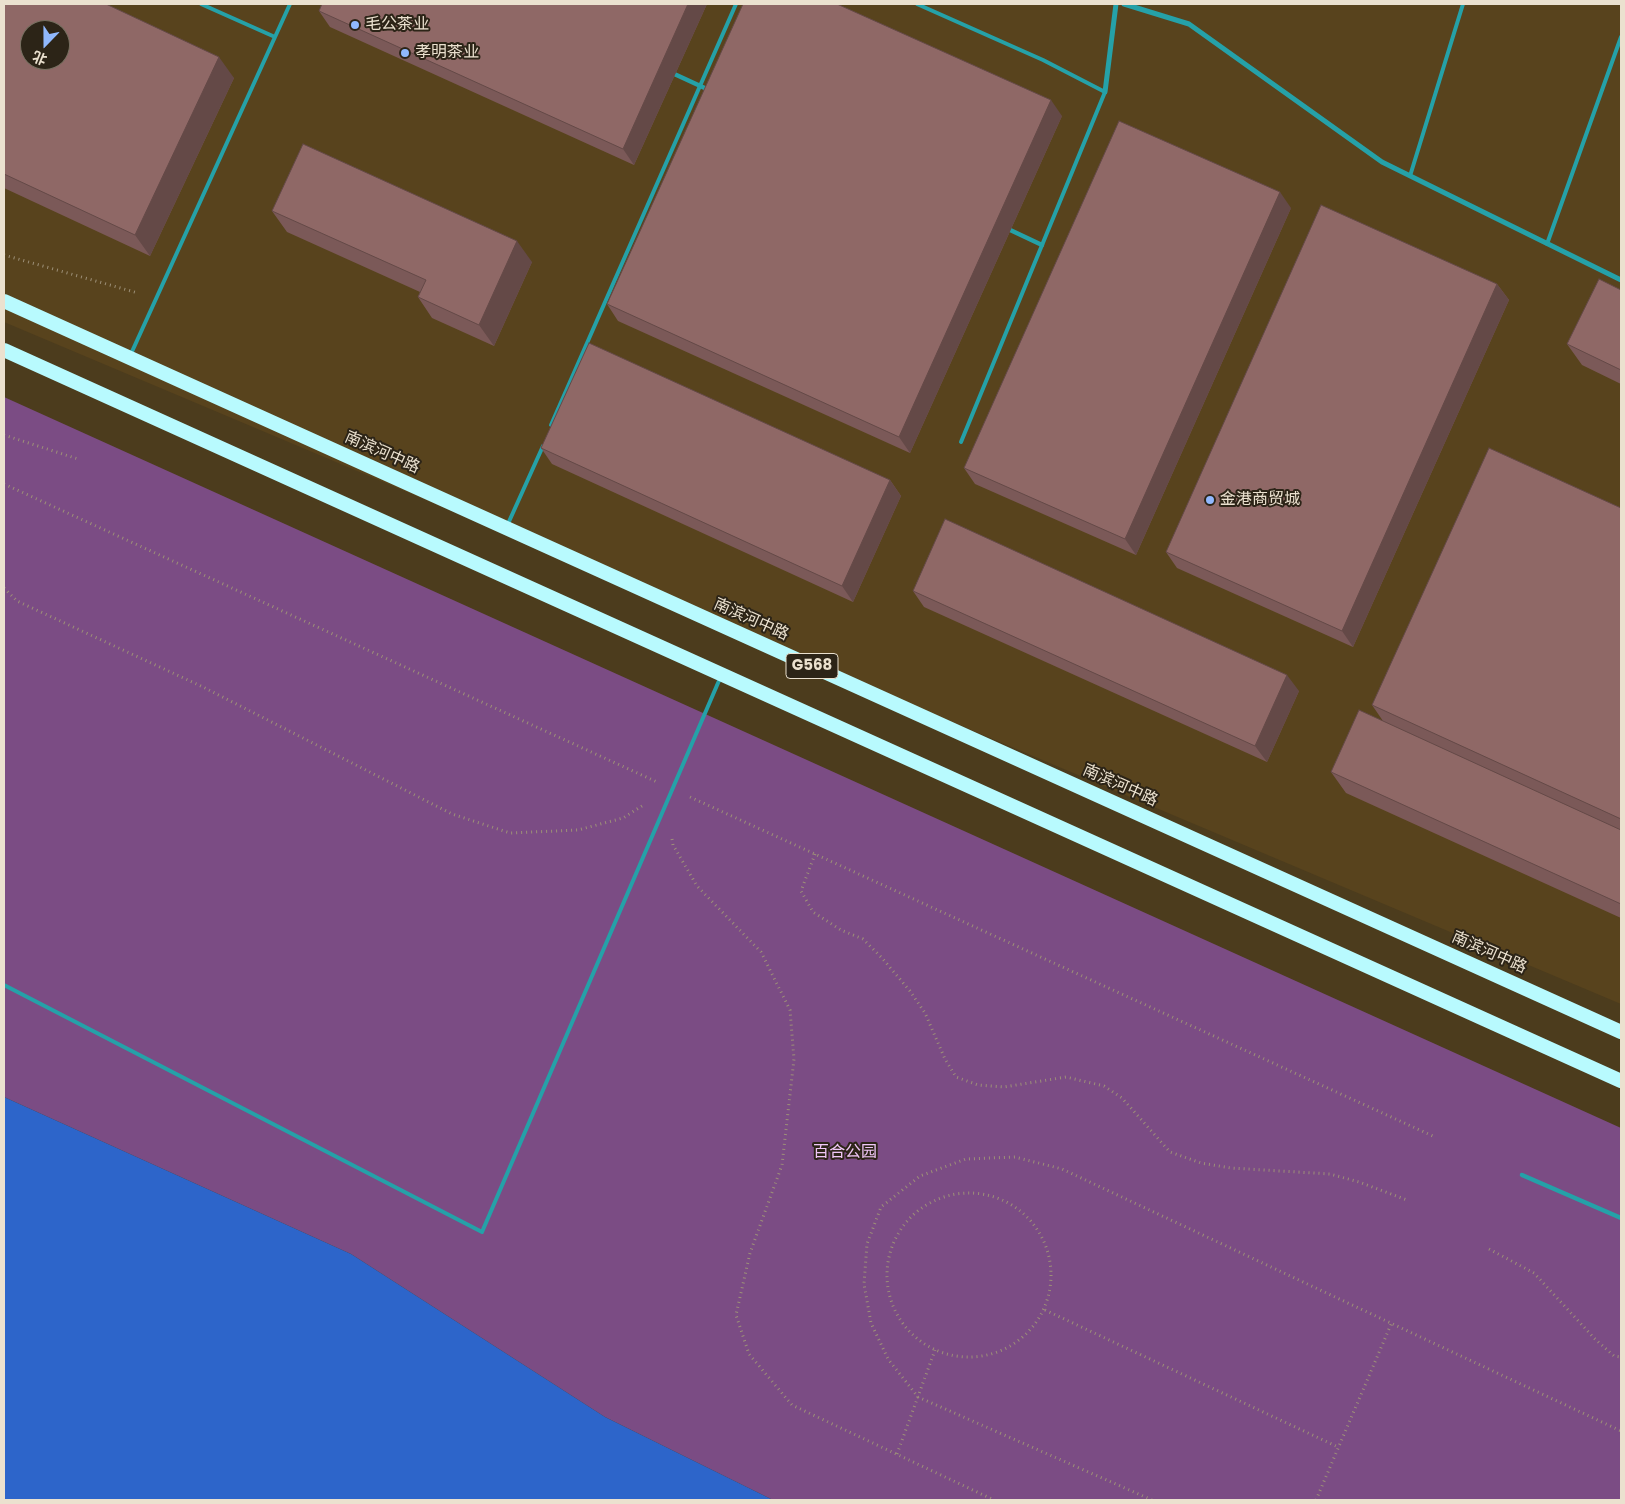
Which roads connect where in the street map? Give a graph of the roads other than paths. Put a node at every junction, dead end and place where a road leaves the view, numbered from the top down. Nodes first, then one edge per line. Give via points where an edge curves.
1 (201, 4) edge
2 (290, 4) edge
3 (736, 4) edge
4 (917, 4) edge
5 (1116, 4) edge
6 (1124, 4) edge
7 (1464, 4) edge
8 (275, 37) junction
9 (1621, 37) edge
10 (664, 70) edge
11 (700, 86) junction
12 (1105, 92) junction
13 (718, 94) edge
14 (1410, 176) junction
15 (997, 224) edge
16 (1548, 244) junction
17 (1042, 245) junction
18 (1621, 280) edge
19 (4, 301) edge
20 (4, 350) edge
21 (129, 358) junction
22 (550, 429) edge
23 (546, 438) edge
24 (961, 442) dead end
25 (506, 528) junction
26 (722, 674) junction
27 (4, 985) edge
28 (1621, 1032) edge
29 (1621, 1081) edge
30 (1522, 1175) dead end
31 (1621, 1218) edge

1 - 8 lane
2 - 8 lane
3 - 11 lane
4 - 12 lane via 1043,60
5 - 12 street
6 - 14 street via 1189,24 1382,162
7 - 14 lane
8 - 21 lane
9 - 16 lane
10 - 11 street
11 - 13 street
11 - 22 lane
12 - 17 lane
14 - 16 street
15 - 17 street
16 - 18 street
17 - 24 lane
19 - 21 highway, 南滨河中路 / G568
20 - 26 highway, G568
21 - 25 highway, 南滨河中路 / G568
23 - 25 lane
25 - 28 highway, 南滨河中路 / G568
26 - 27 lane via 482,1232
26 - 29 highway, G568
30 - 31 street

